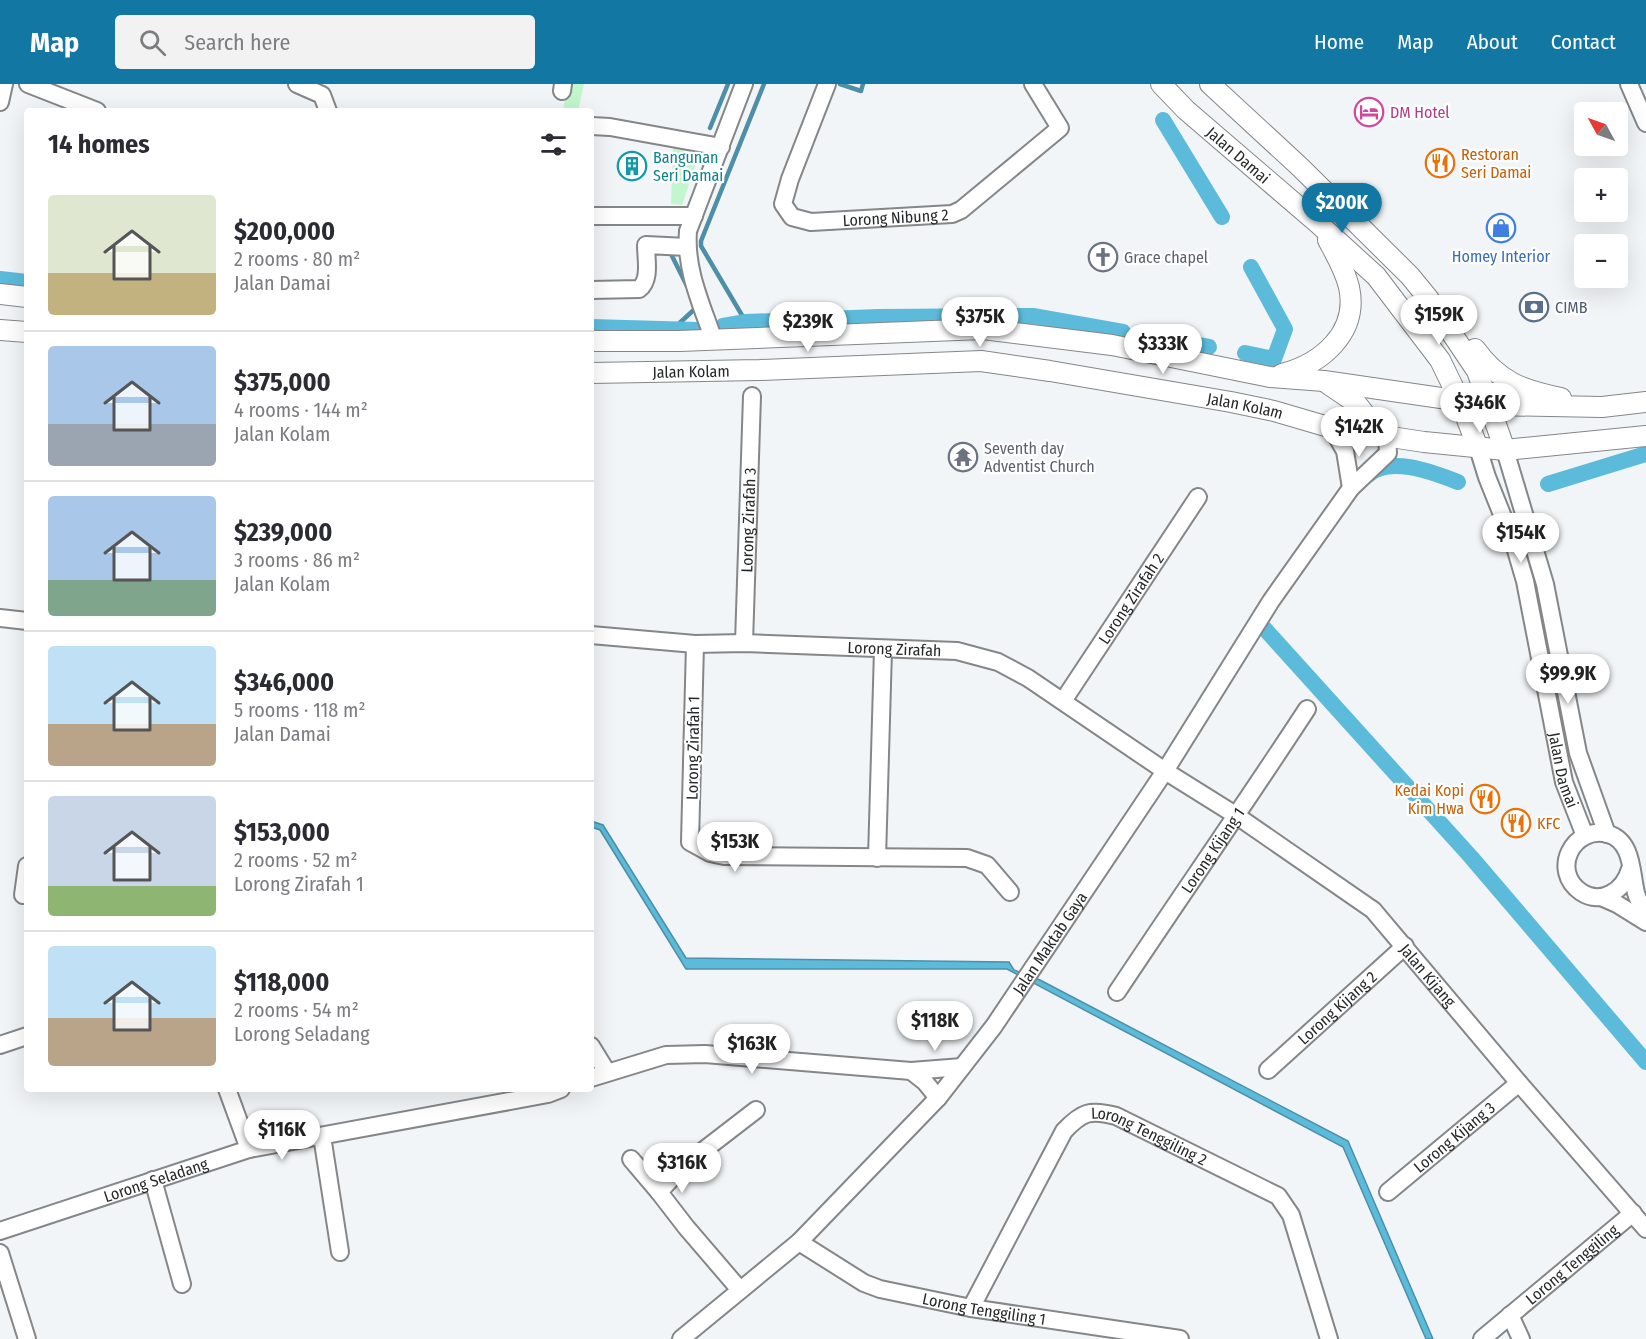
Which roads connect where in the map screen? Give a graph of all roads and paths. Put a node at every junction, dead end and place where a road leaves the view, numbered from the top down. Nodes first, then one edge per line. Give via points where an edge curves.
1 (4, 84) edge
2 (28, 84) edge
3 (297, 84) edge
4 (744, 84) edge
5 (827, 84) edge
6 (1033, 84) edge
7 (1161, 84) edge
8 (1210, 84) edge
9 (1629, 84) edge
10 (0, 102) edge
11 (89, 108) edge
12 (327, 108) edge
13 (1646, 123) edge
14 (594, 126) edge
15 (721, 147) junction
16 (594, 216) edge
17 (647, 216) junction
18 (694, 216) junction
19 (1321, 226) junction
20 (646, 245) junction
21 (687, 247) junction
22 (1410, 276) junction
23 (594, 290) edge
24 (0, 294) edge
25 (24, 297) edge
26 (0, 330) edge
27 (24, 332) edge
28 (713, 338) junction
29 (594, 341) edge
30 (760, 370) junction
31 (594, 373) edge
32 (1270, 377) junction
33 (1324, 381) junction
34 (752, 396) dead end
35 (1459, 402) junction
36 (1646, 402) edge
37 (1489, 405) junction
38 (1602, 407) junction
39 (1332, 428) junction
40 (1646, 436) edge
41 (1388, 437) junction
42 (1478, 448) junction
43 (1505, 450) junction
44 (1351, 488) junction
45 (1198, 497) dead end
46 (0, 618) edge
47 (24, 621) edge
48 (594, 635) edge
49 (744, 643) junction
50 (695, 644) junction
51 (883, 650) junction
52 (1064, 701) junction
53 (1307, 709) dead end
54 (1165, 771) junction
55 (1237, 816) junction
56 (1607, 834) junction
57 (1585, 836) junction
58 (877, 858) junction
59 (1630, 869) junction
60 (24, 888) edge
61 (1010, 892) dead end
62 (23, 895) dead end
63 (1601, 897) junction
64 (1646, 914) edge
65 (1646, 922) edge
66 (1405, 946) junction
67 (1117, 993) dead end
68 (24, 1037) edge
69 (0, 1045) edge
70 (594, 1057) edge
71 (962, 1067) junction
72 (1268, 1070) dead end
73 (911, 1071) junction
74 (599, 1075) edge
75 (1519, 1083) junction
76 (228, 1092) edge
77 (553, 1092) edge
78 (938, 1098) junction
79 (756, 1110) dead end
80 (322, 1136) junction
81 (249, 1149) junction
82 (632, 1159) dead end
83 (153, 1180) junction
84 (659, 1192) junction
85 (1388, 1192) dead end
86 (1633, 1214) junction
87 (1646, 1228) edge
88 (0, 1231) edge
89 (799, 1242) junction
90 (340, 1252) dead end
91 (0, 1253) edge
92 (182, 1284) dead end
93 (740, 1290) junction
94 (971, 1308) junction
95 (1510, 1315) junction
96 (27, 1339) edge
97 (681, 1339) edge
98 (1180, 1339) edge
99 (1329, 1339) edge
100 (1482, 1339) edge
101 (1521, 1339) edge

1 - 10 street
2 - 11 street
3 - 12 street via 322,95
4 - 15 street
5 - 6 street, Lorong Nibung 2 via 783,204 792,217 811,222 952,214 961,210 1060,128
7 - 19 main road, Jalan Damai
8 - 22 main road, Jalan Damai
9 - 13 street
14 - 15 street
15 - 18 street
16 - 17 street
17 - 18 street
17 - 20 street
18 - 21 street
19 - 32 main road via 1341,263 1349,289 1345,327 1334,346 1302,369
19 - 35 main road, Jalan Damai via 1376,276 1440,360
20 - 21 street
20 - 23 street via 646,278 642,286 633,290
21 - 28 street via 692,279
22 - 37 main road, Jalan Damai via 1477,371
22 - 38 main road via 1444,306 1500,377 1528,391
24 - 25 main road
26 - 27 main road
28 - 29 main road, Jalan Kolam
28 - 30 main road via 737,360
28 - 32 main road, Jalan Kolam via 983,329 1112,345
30 - 31 main road, Jalan Kolam
30 - 39 main road, Jalan Kolam via 981,361 1231,402
32 - 33 main road, Jalan Kolam
33 - 35 main road, Jalan Kolam
33 - 41 main road via 1356,403
34 - 49 street, Lorong Zirafah 3
35 - 37 main road, Jalan Kolam
35 - 42 main road, Jalan Damai
36 - 38 main road, Jalan Kolam
37 - 38 main road, Jalan Kolam
37 - 43 main road, Jalan Damai
39 - 41 main road, Jalan Kolam
39 - 44 street via 1345,451
40 - 43 main road, Jalan Kolam
41 - 42 main road, Jalan Kolam
41 - 44 street, Jalan Maktab Gaya via 1388,453
42 - 43 main road, Jalan Kolam
42 - 57 street, Jalan Damai via 1525,581 1564,782
43 - 56 street, Jalan Damai via 1545,584 1578,753
44 - 54 street, Jalan Maktab Gaya via 1270,601
45 - 52 street, Lorong Zirafah 2
46 - 47 street
48 - 50 street, Lorong Zirafah
49 - 50 street, Lorong Zirafah
49 - 51 street, Lorong Zirafah
50 - 58 street, Lorong Zirafah 1 via 690,842 710,854 724,856
51 - 52 street, Lorong Zirafah via 957,651 998,662
51 - 58 street
52 - 54 street, Lorong Zirafah
53 - 55 street, Lorong Kijang 1
54 - 55 street, Jalan Kijang
54 - 71 street, Jalan Maktab Gaya via 994,1026
55 - 66 street, Jalan Kijang via 1373,909
55 - 67 street, Lorong Kijang 1
56 - 57 street
56 - 59 street via 1628,852
57 - 63 street via 1567,857 1568,876 1581,892
58 - 61 street, Lorong Zirafah 1 via 967,858 987,865
59 - 63 street via 1617,891
59 - 64 street
60 - 62 street
63 - 65 street
66 - 72 street, Lorong Kijang 2
66 - 75 street, Jalan Kijang
68 - 69 street
70 - 74 street
71 - 73 street
71 - 78 street, Jalan Maktab Gaya
73 - 74 street via 705,1054 666,1055
73 - 78 street
75 - 85 street, Lorong Kijang 3
75 - 86 street, Jalan Kijang
76 - 81 street
77 - 80 street, Lorong Seladang
78 - 89 street, Jalan Maktab Gaya
79 - 84 street via 682,1167
80 - 81 street, Lorong Seladang
80 - 90 street
81 - 83 street, Lorong Seladang
82 - 84 street
83 - 88 street, Lorong Seladang
83 - 92 street
84 - 93 street
86 - 87 street, Jalan Kijang
86 - 95 street, Lorong Tenggiling
89 - 93 street, Jalan Maktab Gaya
89 - 94 street, Lorong Tenggiling 1 via 864,1283
91 - 96 street
93 - 97 street, Jalan Maktab Gaya
94 - 98 street, Lorong Tenggiling 1
94 - 99 street, Lorong Tenggiling 2 via 1064,1131 1087,1112 1100,1112 1116,1116 1278,1196 1291,1215
95 - 100 street, Lorong Tenggiling
95 - 101 street

